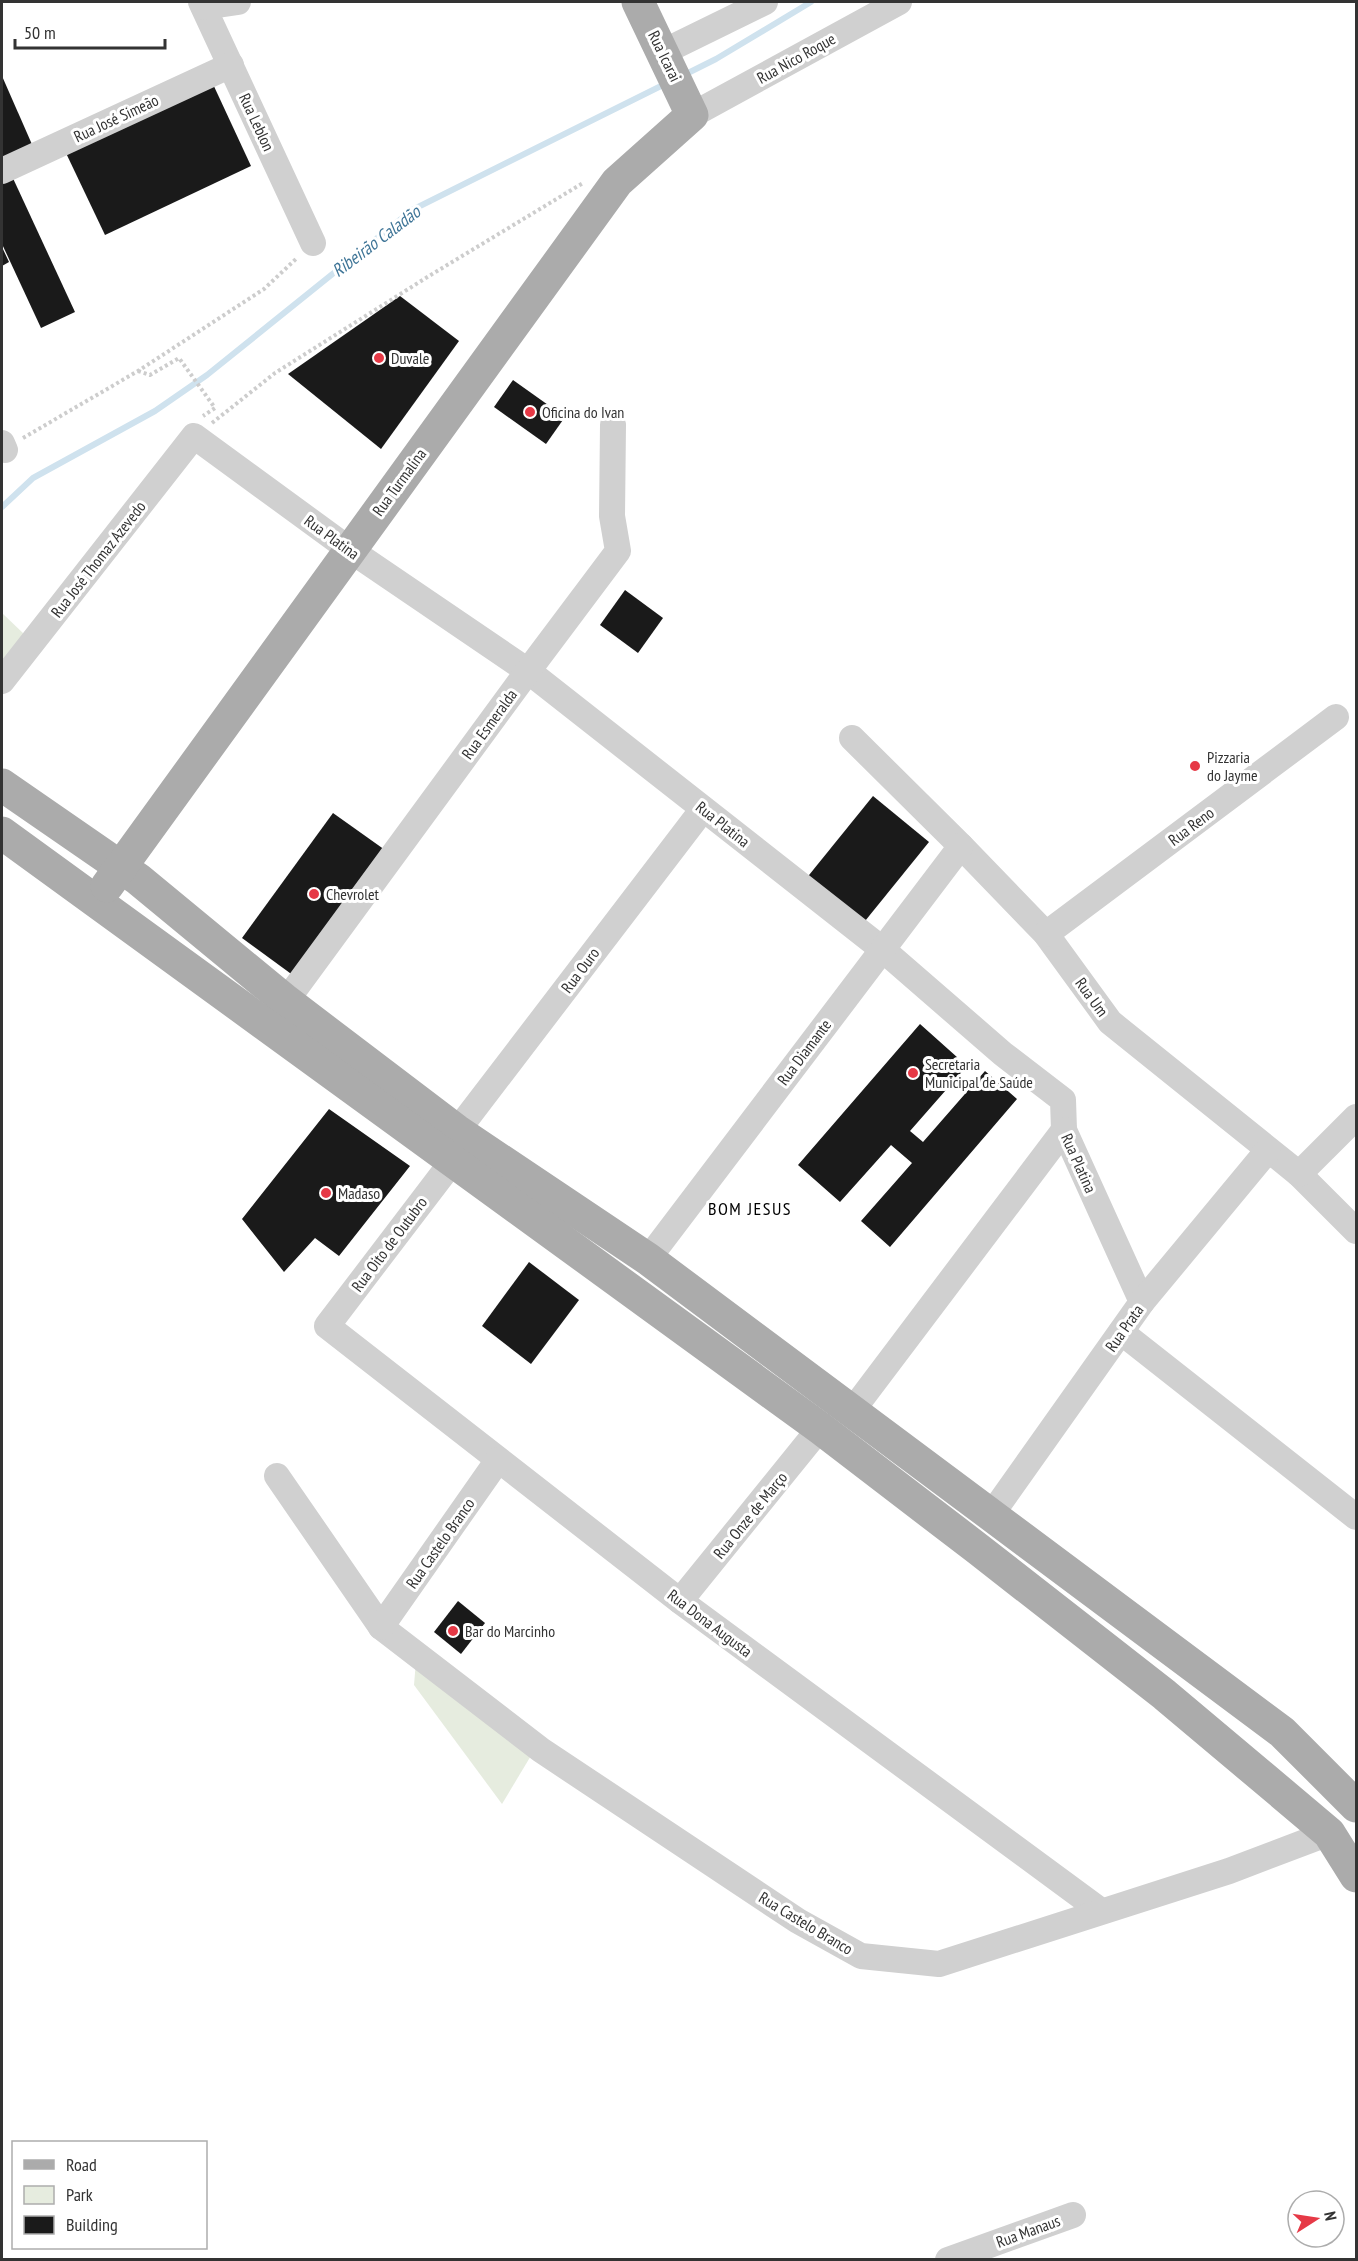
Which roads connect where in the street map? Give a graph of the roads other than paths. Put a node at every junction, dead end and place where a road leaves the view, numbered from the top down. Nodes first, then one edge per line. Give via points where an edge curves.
1 (238, 2) edge
2 (638, 2) edge
3 (765, 2) edge
4 (899, 2) edge
5 (202, 4) edge
6 (665, 57) junction
7 (231, 65) junction
8 (692, 113) junction
9 (2, 171) edge
10 (313, 243) road end
11 (613, 424) dead end
12 (194, 436) joint
13 (350, 550) junction
14 (528, 671) junction
15 (2, 681) edge
16 (1336, 717) dead end
17 (852, 738) dead end
18 (2, 785) edge
19 (704, 809) junction
20 (2, 833) edge
21 (961, 846) junction
22 (120, 868) junction
23 (95, 902) junction
24 (1046, 934) junction
25 (882, 949) junction
26 (286, 1001) junction
27 (1356, 1117) edge
28 (1064, 1130) junction
29 (454, 1147) junction
30 (1268, 1150) junction
31 (1299, 1174) junction
32 (1356, 1231) edge
33 (648, 1259) junction
34 (1142, 1302) junction
35 (327, 1326) joint
36 (1121, 1332) junction
37 (852, 1411) junction
38 (820, 1428) junction
39 (498, 1460) junction
40 (277, 1476) dead end
41 (991, 1515) junction
42 (1356, 1517) edge
43 (680, 1601) junction
44 (381, 1627) junction
45 (1356, 1806) edge
46 (1329, 1833) junction
47 (1356, 1876) edge
48 (1101, 1911) junction
49 (1073, 2215) dead end
50 (948, 2259) edge

1 - 5 street
2 - 6 main road, Rua Icarai
3 - 6 street
4 - 8 street, Rua Nico Roque
5 - 7 street, Rua Leblon
6 - 8 main road, Rua Icarai
7 - 9 street, Rua José Simeão
7 - 10 street, Rua Leblon
8 - 13 main road, Rua Turmalina via 617,182
11 - 14 street, Rua Esmeralda via 612,516 618,551
12 - 13 street, Rua Platina
12 - 15 street, Rua José Thomaz Azevedo
13 - 14 street, Rua Platina
13 - 22 main road, Rua Turmalina
14 - 19 street, Rua Platina
14 - 26 street, Rua Esmeralda
16 - 24 street, Rua Reno
17 - 21 street, Rua Um
18 - 22 main road
19 - 25 street, Rua Platina
19 - 29 street, Rua Ouro
20 - 23 main road
21 - 24 street, Rua Um
21 - 25 street, Rua Diamante
22 - 23 main road, Rua Turmalina
22 - 26 main road
23 - 29 main road
24 - 30 street, Rua Um via 1110,1022
25 - 28 street, Rua Platina via 1003,1054 1063,1100
25 - 33 street, Rua Diamante
26 - 29 main road
27 - 31 street
28 - 34 street, Rua Platina
28 - 37 street
29 - 33 main road
29 - 35 street, Rua Oito de Outubro
29 - 38 main road
30 - 31 street, Rua Um
30 - 34 street, Rua Prata
31 - 32 street, Rua Um
33 - 37 main road
34 - 36 street, Rua Prata
35 - 39 street, Rua Dona Augusta
36 - 41 street, Rua Prata
36 - 42 street
37 - 41 main road
38 - 43 street, Rua Onze de Março
38 - 46 main road via 1165,1695
39 - 43 street, Rua Dona Augusta
39 - 44 street, Rua Castelo Branco
40 - 44 street, Rua Castelo Branco
41 - 45 main road via 1282,1732
43 - 48 street, Rua Dona Augusta
44 - 48 street, Rua Castelo Branco via 541,1750 798,1921 861,1956 939,1964
46 - 47 main road
46 - 48 street, Rua Castelo Branco via 1228,1871
49 - 50 street, Rua Manaus

